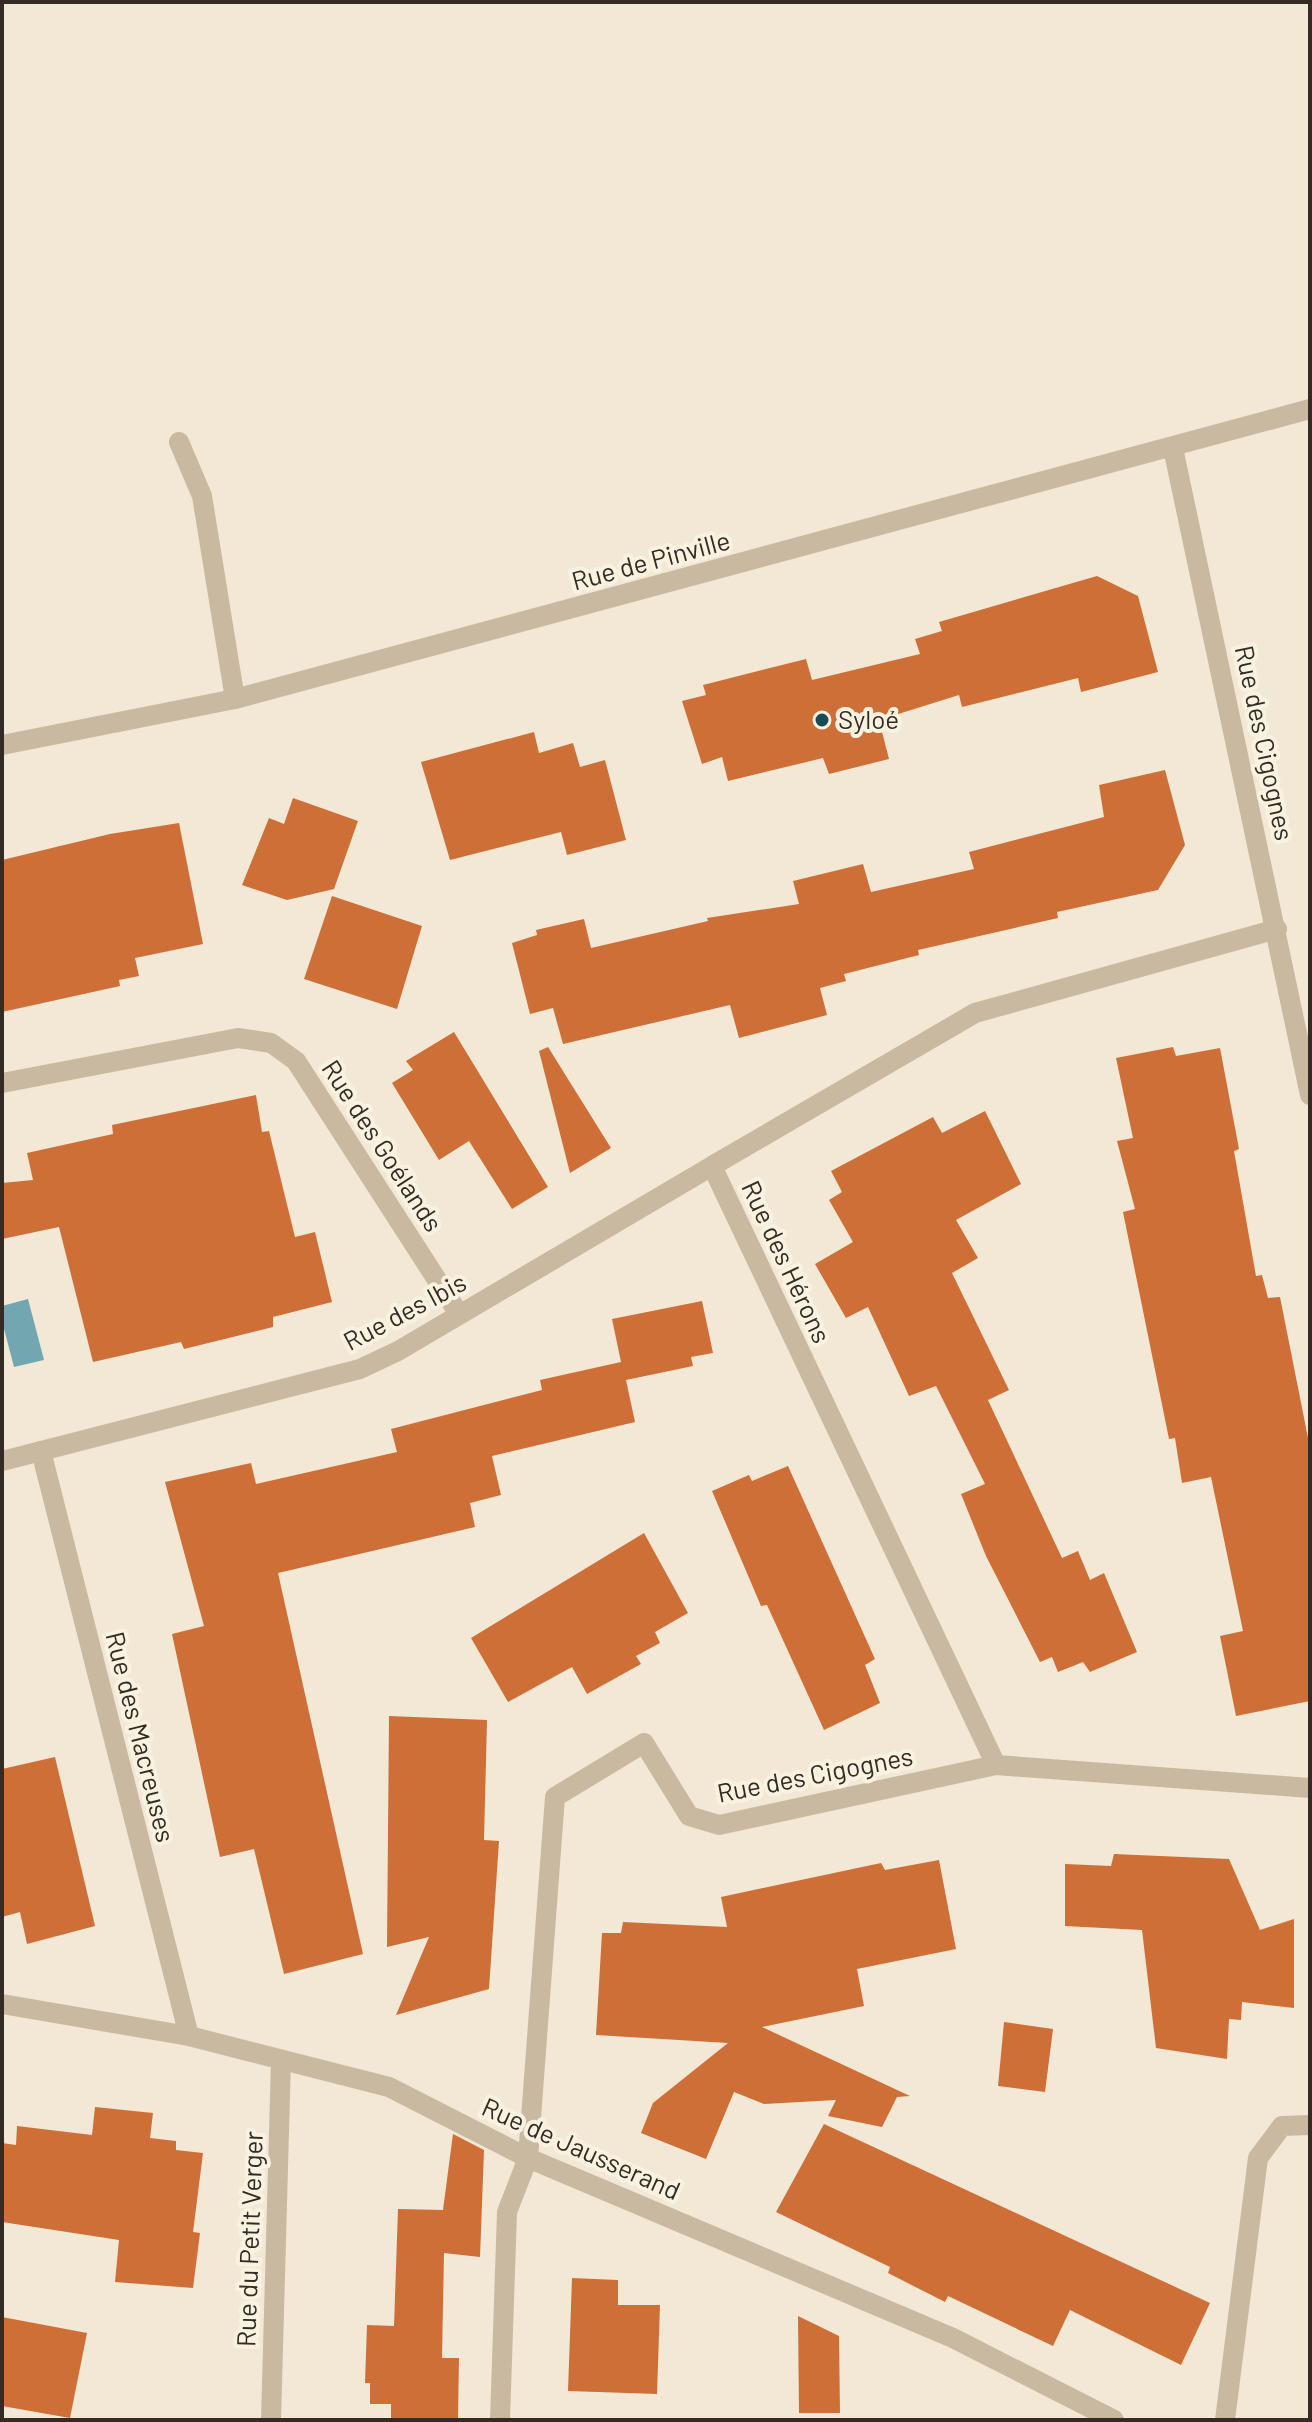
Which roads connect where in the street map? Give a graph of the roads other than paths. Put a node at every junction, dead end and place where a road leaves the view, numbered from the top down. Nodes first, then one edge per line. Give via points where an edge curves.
1 (1310, 409) edge
2 (179, 442) dead end
3 (1173, 448) junction
4 (235, 699) junction
5 (2, 745) edge
6 (1277, 929) junction
7 (2, 1083) edge
8 (1310, 1095) edge
9 (712, 1166) junction
10 (459, 1314) junction
11 (41, 1451) junction
12 (2, 1461) edge
13 (996, 1765) junction
14 (1310, 1788) edge
15 (2, 2004) edge
16 (189, 2036) junction
17 (281, 2060) junction
18 (1310, 2125) edge
19 (528, 2158) junction
20 (271, 2420) edge
21 (500, 2420) edge
22 (1114, 2420) edge
23 (1225, 2420) edge

1 - 3 street, Rue de Pinville
2 - 4 street via 202,496
3 - 4 street, Rue de Pinville
3 - 6 street, Rue des Cigognes
4 - 5 street, Rue de Pinville
6 - 8 street, Rue des Cigognes
6 - 9 street, Rue des Hérons via 975,1013
7 - 10 street, Rue des Goélands via 238,1038 271,1043 296,1061
9 - 10 street, Rue des Ibis
9 - 13 street, Rue des Hérons
10 - 11 street, Rue des Ibis via 360,1369
11 - 12 street, Rue des Ibis
11 - 16 street, Rue des Macreuses
13 - 14 street, Rue des Cigognes
13 - 19 street, Rue des Cigognes via 719,1825 689,1816 644,1743 555,1797
15 - 16 street, Rue de Jausserand
16 - 17 street, Rue de Jausserand
17 - 19 street, Rue de Jausserand via 389,2087
17 - 20 street, Rue du Petit Verger
18 - 23 street via 1282,2126 1258,2158
19 - 21 street via 507,2212
19 - 22 street, Rue de Jausserand via 953,2338

